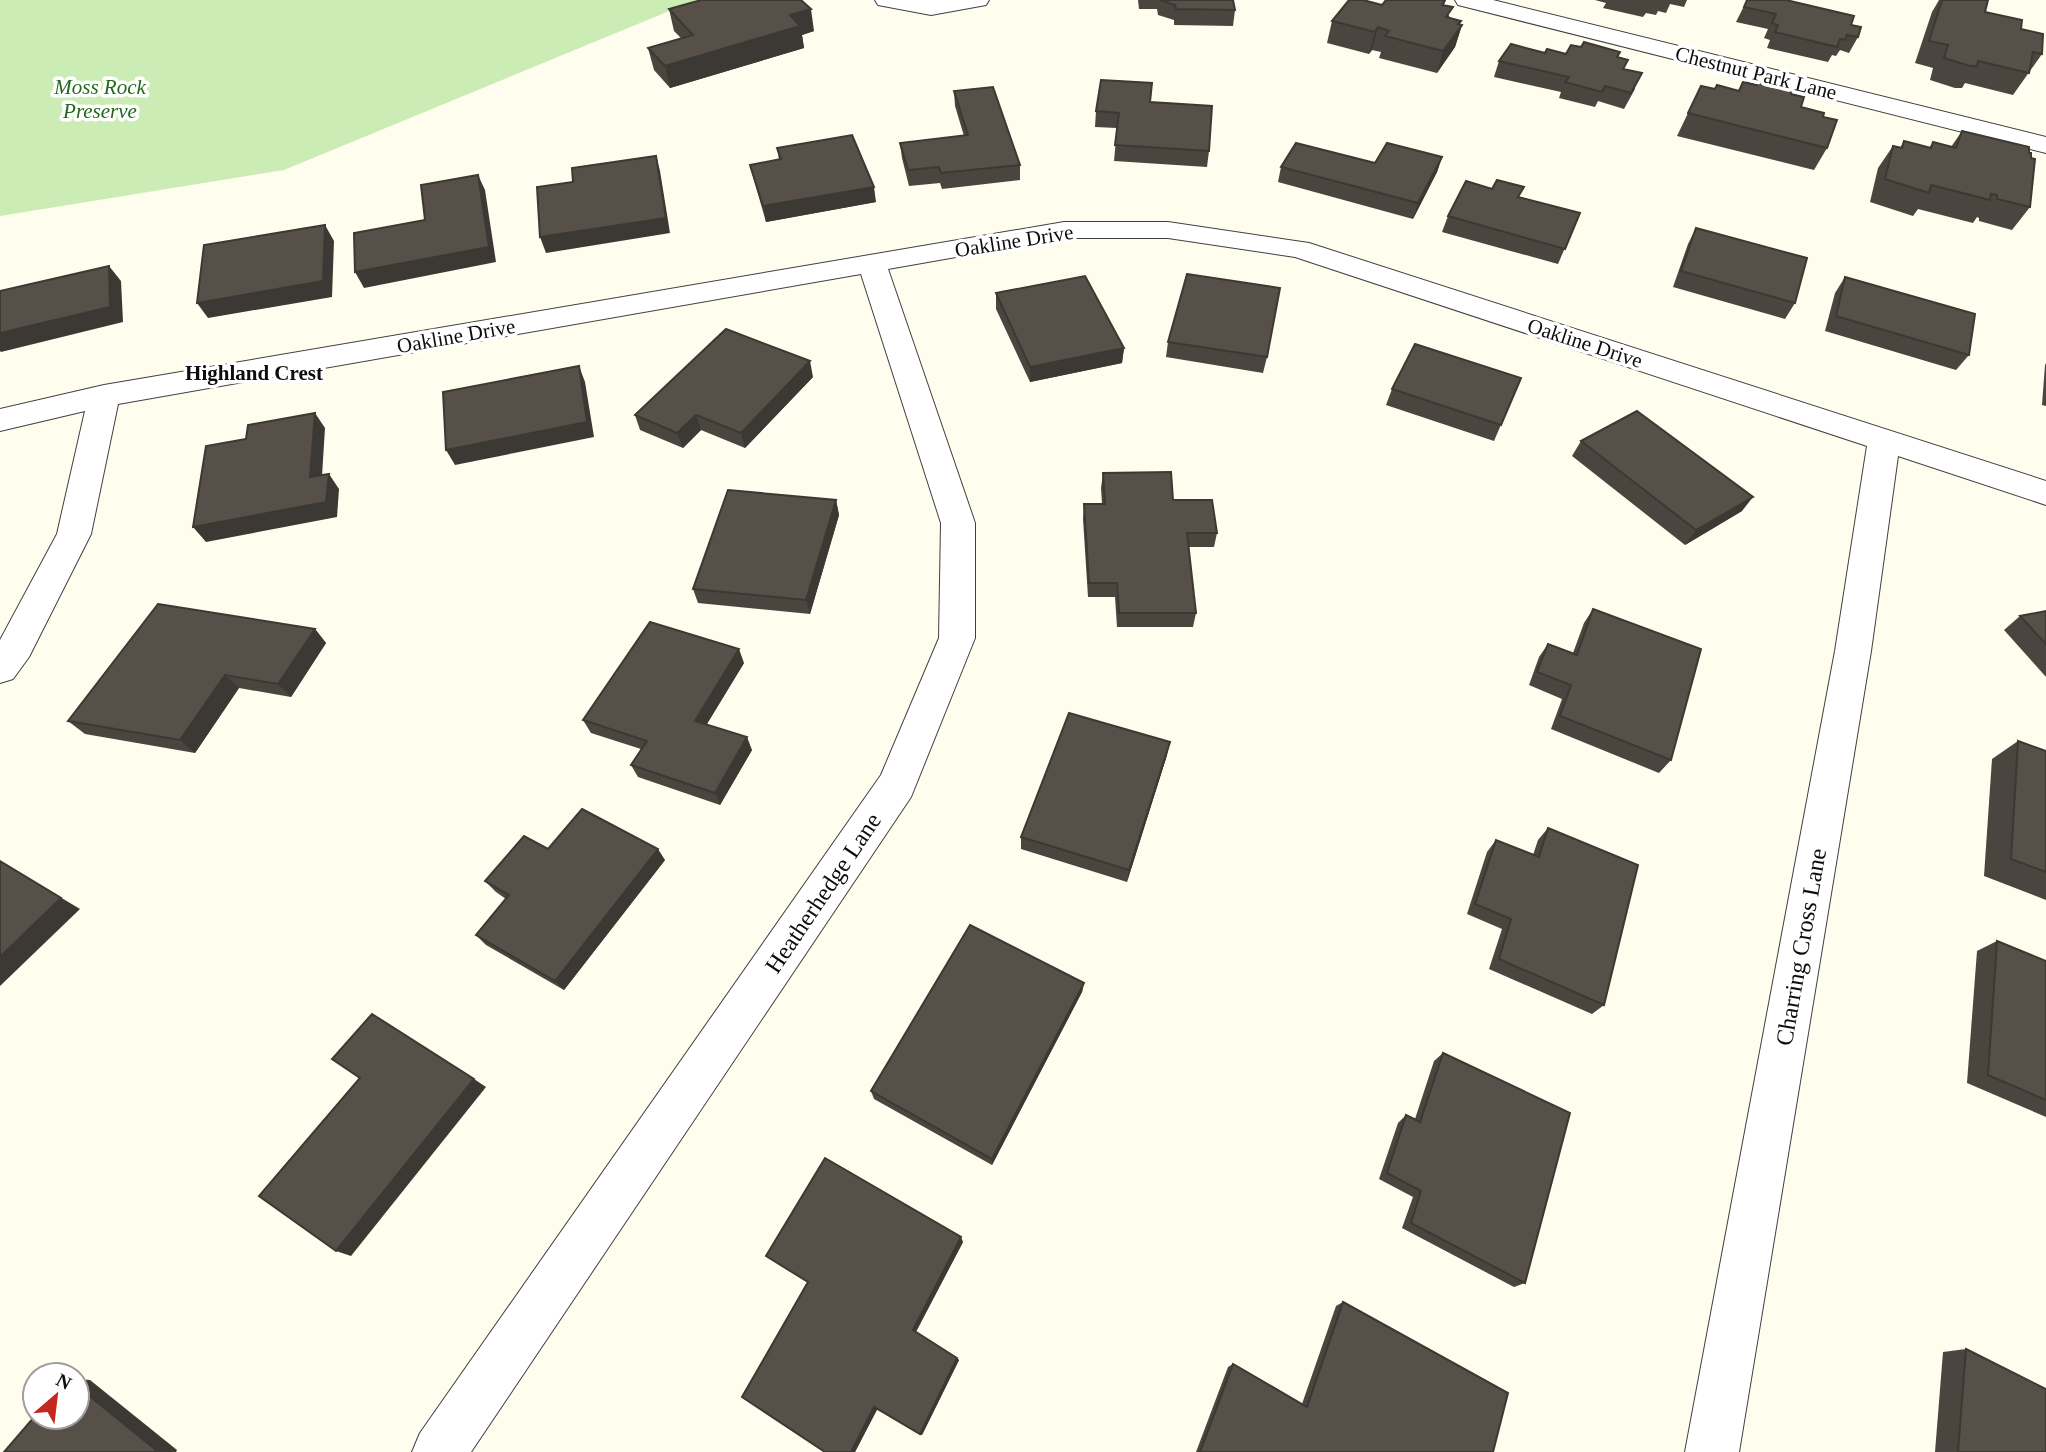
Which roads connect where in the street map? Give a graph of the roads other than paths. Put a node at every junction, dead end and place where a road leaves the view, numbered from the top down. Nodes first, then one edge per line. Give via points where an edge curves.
1 (886, 0) edge
2 (978, 0) edge
3 (1466, 0) edge
4 (2046, 145) edge
5 (873, 264) junction
6 (104, 396) junction
7 (0, 420) edge
8 (1884, 440) junction
9 (2046, 492) edge
10 (0, 668) edge
11 (439, 1452) edge
12 (1712, 1452) edge

1 - 2 street via 931,8
3 - 4 street, Chestnut Park Lane
5 - 6 street, Oakline Drive
5 - 8 street, Oakline Drive via 1063,230 1168,230 1298,249
5 - 11 street, Heatherhedge Lane via 958,523 957,638 897,785
6 - 7 street, Oakline Drive
6 - 10 street via 75,534 16,648
8 - 9 street, Oakline Drive
8 - 12 street, Charring Cross Lane via 1851,665

